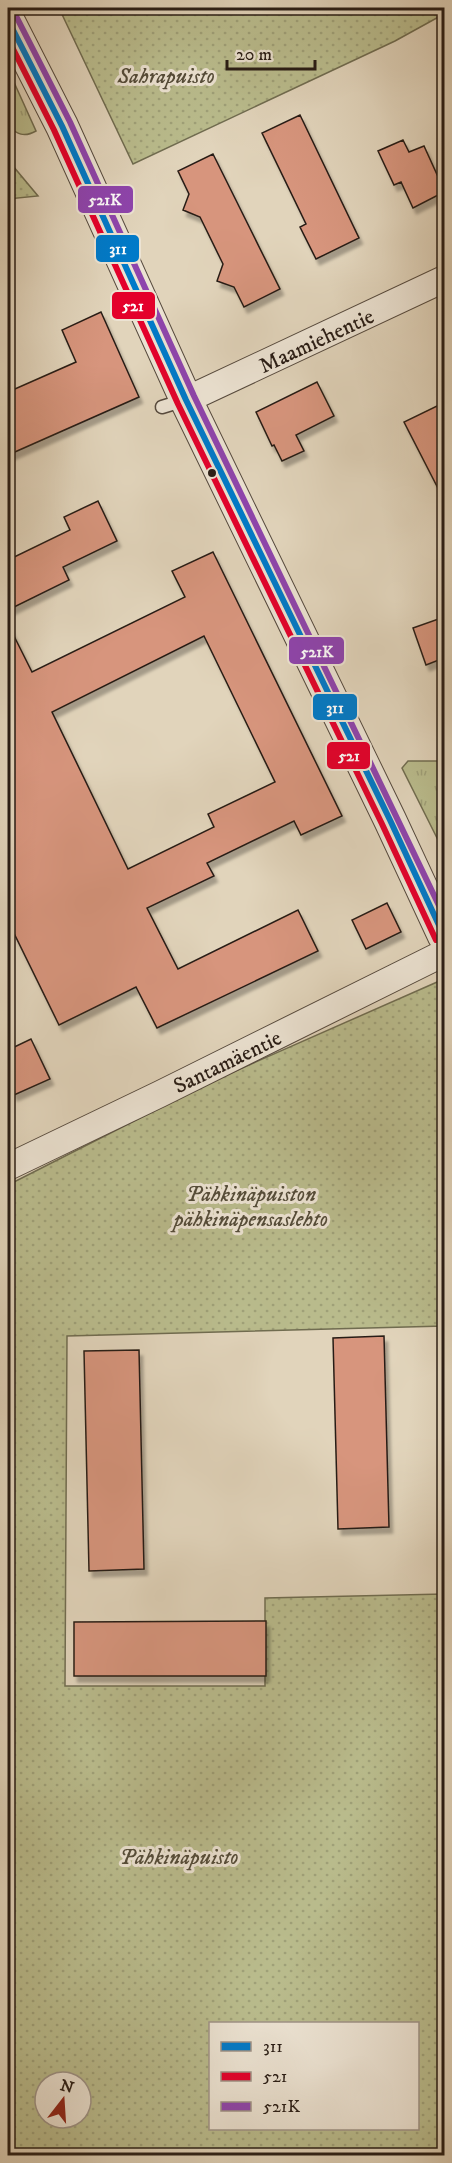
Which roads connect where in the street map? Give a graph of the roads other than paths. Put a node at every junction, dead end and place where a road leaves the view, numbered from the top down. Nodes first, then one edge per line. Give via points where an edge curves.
1 (8, 20) edge
2 (444, 279) edge
3 (174, 403) junction
4 (444, 936) edge
5 (444, 953) edge
6 (8, 1167) edge

1 - 3 street via 72,146
2 - 3 street, Maamiehentie
3 - 4 street via 390,820
5 - 6 street, Santamäentie

